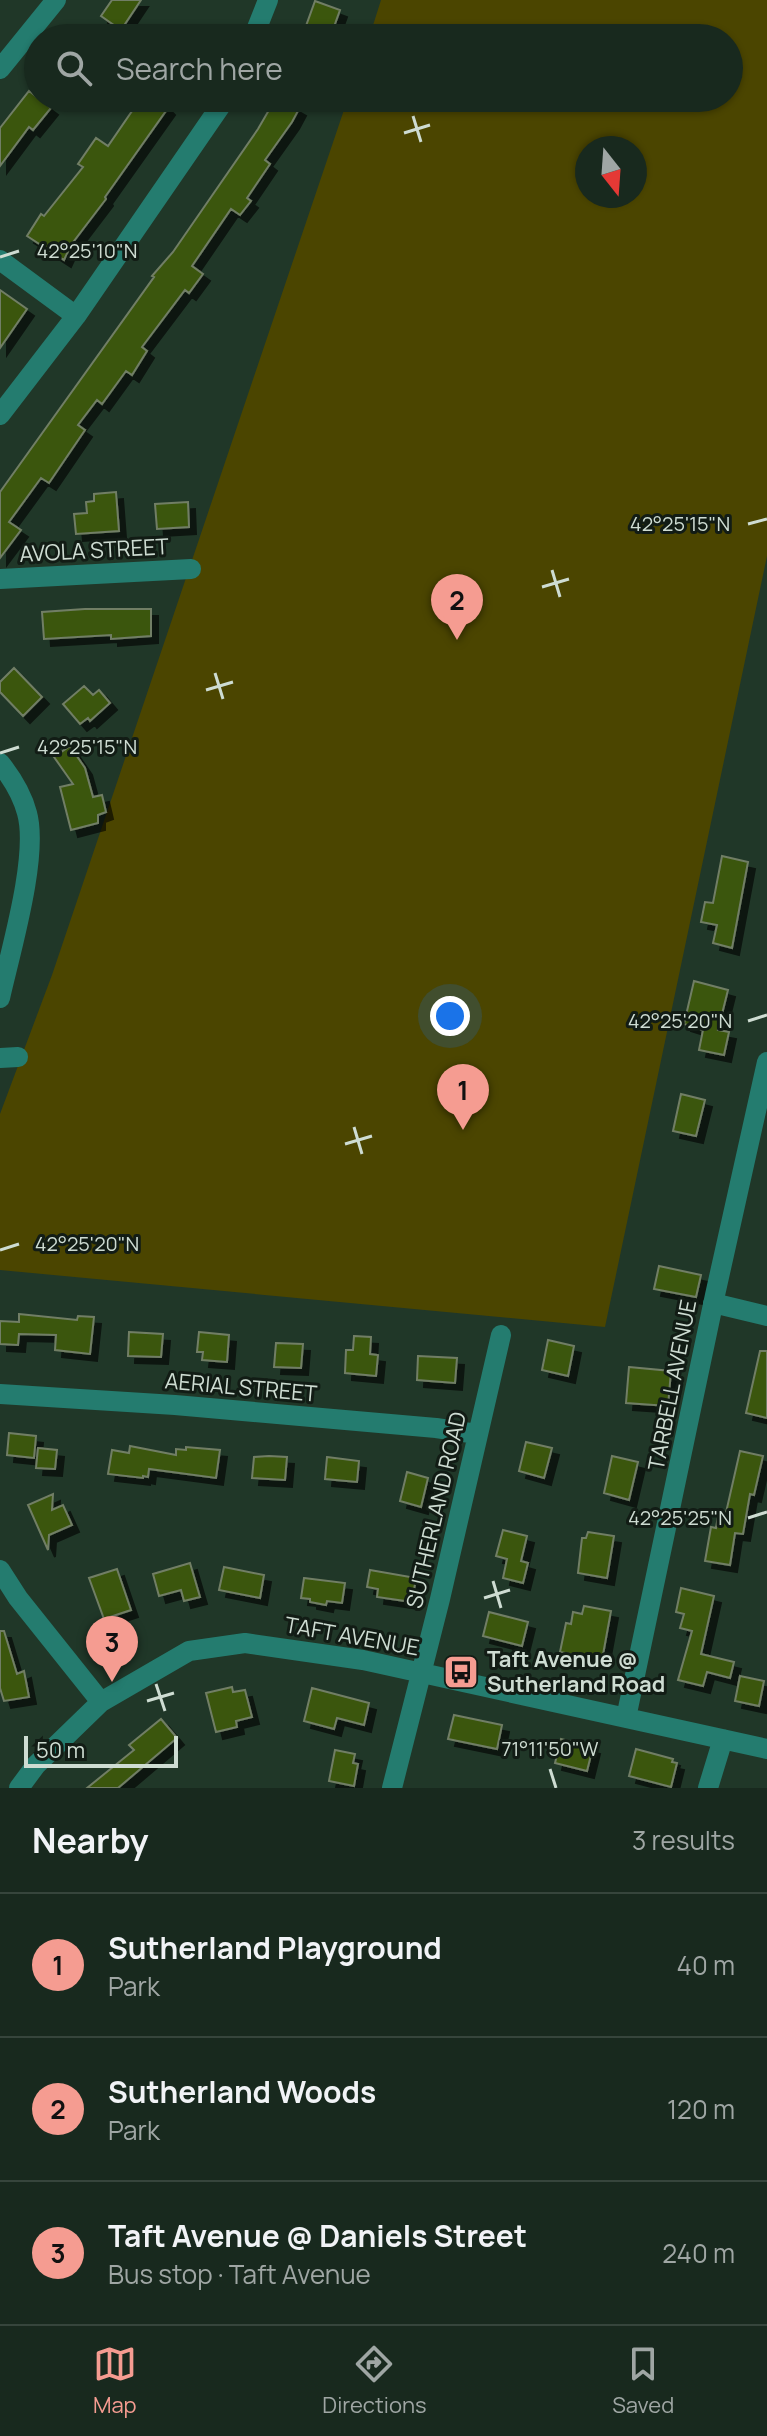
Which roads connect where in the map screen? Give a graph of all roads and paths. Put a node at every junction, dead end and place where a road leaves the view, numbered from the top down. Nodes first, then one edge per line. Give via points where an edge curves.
1 (56, 0) edge
2 (268, 0) edge
3 (37, 24) edge
4 (259, 24) edge
5 (24, 39) edge
6 (0, 69) edge
7 (216, 112) edge
8 (0, 260) edge
9 (76, 316) junction
10 (0, 415) edge
11 (191, 569) dead end
12 (0, 579) edge
13 (0, 763) edge
14 (0, 998) edge
15 (767, 1062) edge
16 (713, 1303) junction
17 (767, 1316) edge
18 (501, 1335) dead end
19 (0, 1394) edge
20 (477, 1434) junction
21 (0, 1570) edge
22 (422, 1673) junction
23 (101, 1702) junction
24 (626, 1718) junction
25 (723, 1739) junction
26 (767, 1749) edge
27 (19, 1788) edge
28 (392, 1788) edge
29 (708, 1788) edge

1 - 3 street
2 - 4 street
5 - 6 street
7 - 9 street
8 - 9 street
9 - 10 street
11 - 12 street, AVOLA STREET
13 - 14 street via 20,792 28,816 29,856
15 - 16 street, TARBELL AVENUE
16 - 17 street
16 - 24 street, TARBELL AVENUE
18 - 20 street, SUTHERLAND ROAD
19 - 20 street, AERIAL STREET
20 - 22 street, SUTHERLAND ROAD
21 - 23 street
22 - 23 street, TAFT AVENUE via 245,1643 189,1651
22 - 24 street, TAFT AVENUE
22 - 28 street, SUTHERLAND ROAD
23 - 27 street, TAFT AVENUE
24 - 25 street, TAFT AVENUE
25 - 26 street, TAFT AVENUE
25 - 29 street

